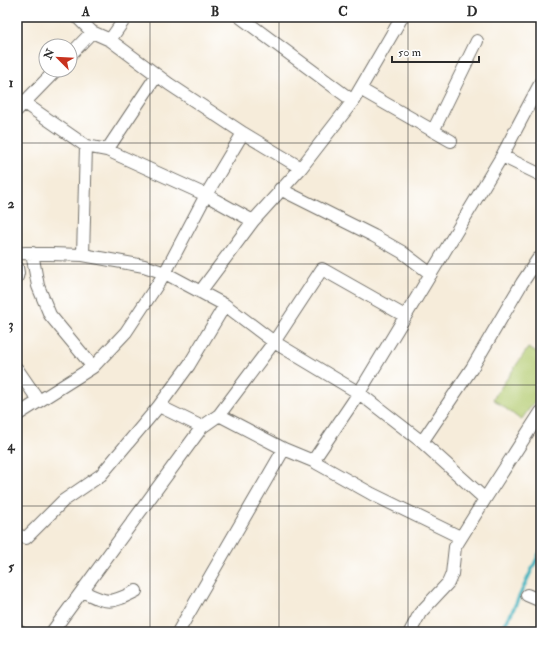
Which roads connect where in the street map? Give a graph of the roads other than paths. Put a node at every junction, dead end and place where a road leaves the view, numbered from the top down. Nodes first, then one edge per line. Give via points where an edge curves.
1 (77, 17) edge
2 (126, 17) edge
3 (240, 17) edge
4 (402, 17) edge
5 (92, 32) junction
6 (110, 40) junction
7 (477, 41) dead end
8 (78, 47) edge
9 (157, 75) junction
10 (47, 78) edge
11 (541, 82) edge
12 (360, 89) junction
13 (353, 101) junction
14 (19, 104) edge
15 (433, 131) junction
16 (243, 133) junction
17 (451, 141) dead end
18 (86, 146) junction
19 (107, 150) junction
20 (502, 156) junction
21 (301, 168) junction
22 (541, 175) edge
23 (280, 189) junction
24 (206, 195) junction
25 (253, 221) junction
26 (17, 251) edge
27 (32, 253) junction
28 (83, 255) junction
29 (541, 260) edge
30 (17, 266) edge
31 (165, 273) junction
32 (431, 274) junction
33 (17, 277) edge
34 (200, 292) junction
35 (225, 305) junction
36 (405, 316) junction
37 (274, 342) junction
38 (93, 367) junction
39 (17, 369) edge
40 (359, 392) junction
41 (39, 401) junction
42 (159, 406) junction
43 (541, 412) edge
44 (17, 415) edge
45 (219, 415) junction
46 (202, 427) junction
47 (422, 442) junction
48 (284, 449) junction
49 (313, 461) junction
50 (485, 499) junction
51 (17, 535) edge
52 (460, 537) junction
53 (82, 591) junction
54 (136, 591) dead end
55 (527, 595) dead end
56 (541, 601) edge
57 (17, 630) edge
58 (20, 632) edge
59 (52, 632) edge
60 (178, 632) edge
61 (410, 632) edge

1 - 5 street
2 - 6 street
3 - 13 street
4 - 12 street
5 - 6 street
5 - 8 street
6 - 9 street
7 - 15 street
9 - 16 street
9 - 19 street
10 - 14 street
11 - 20 street
12 - 13 street
12 - 15 street
13 - 21 street
14 - 18 street
15 - 17 street
16 - 21 street
16 - 24 street
18 - 19 street
18 - 28 street
19 - 24 street
20 - 22 street
20 - 32 street
21 - 23 street
23 - 25 street
23 - 32 street via 374,236 402,252
24 - 25 street
24 - 31 street
25 - 34 street
26 - 27 street
27 - 28 street
27 - 38 street via 38,286 50,315
28 - 31 street via 144,266
29 - 47 street via 538,259 522,283 472,368
30 - 33 street
31 - 34 street
31 - 38 street via 126,332
32 - 36 street
34 - 35 street
35 - 37 street
35 - 42 street via 189,364
36 - 37 street via 322,269
36 - 40 street
37 - 40 street
37 - 45 street
38 - 41 street
39 - 41 street
40 - 47 street
40 - 49 street
41 - 44 street
42 - 46 street
42 - 51 street via 101,475 63,501 26,538
43 - 50 street
45 - 46 street
45 - 48 street
46 - 53 street
47 - 50 street
48 - 49 street
48 - 60 street
49 - 52 street via 372,494
50 - 52 street
52 - 61 street via 452,557 452,574 448,583 420,614
53 - 54 street via 101,601 115,602
53 - 59 street
55 - 56 street
57 - 58 street

